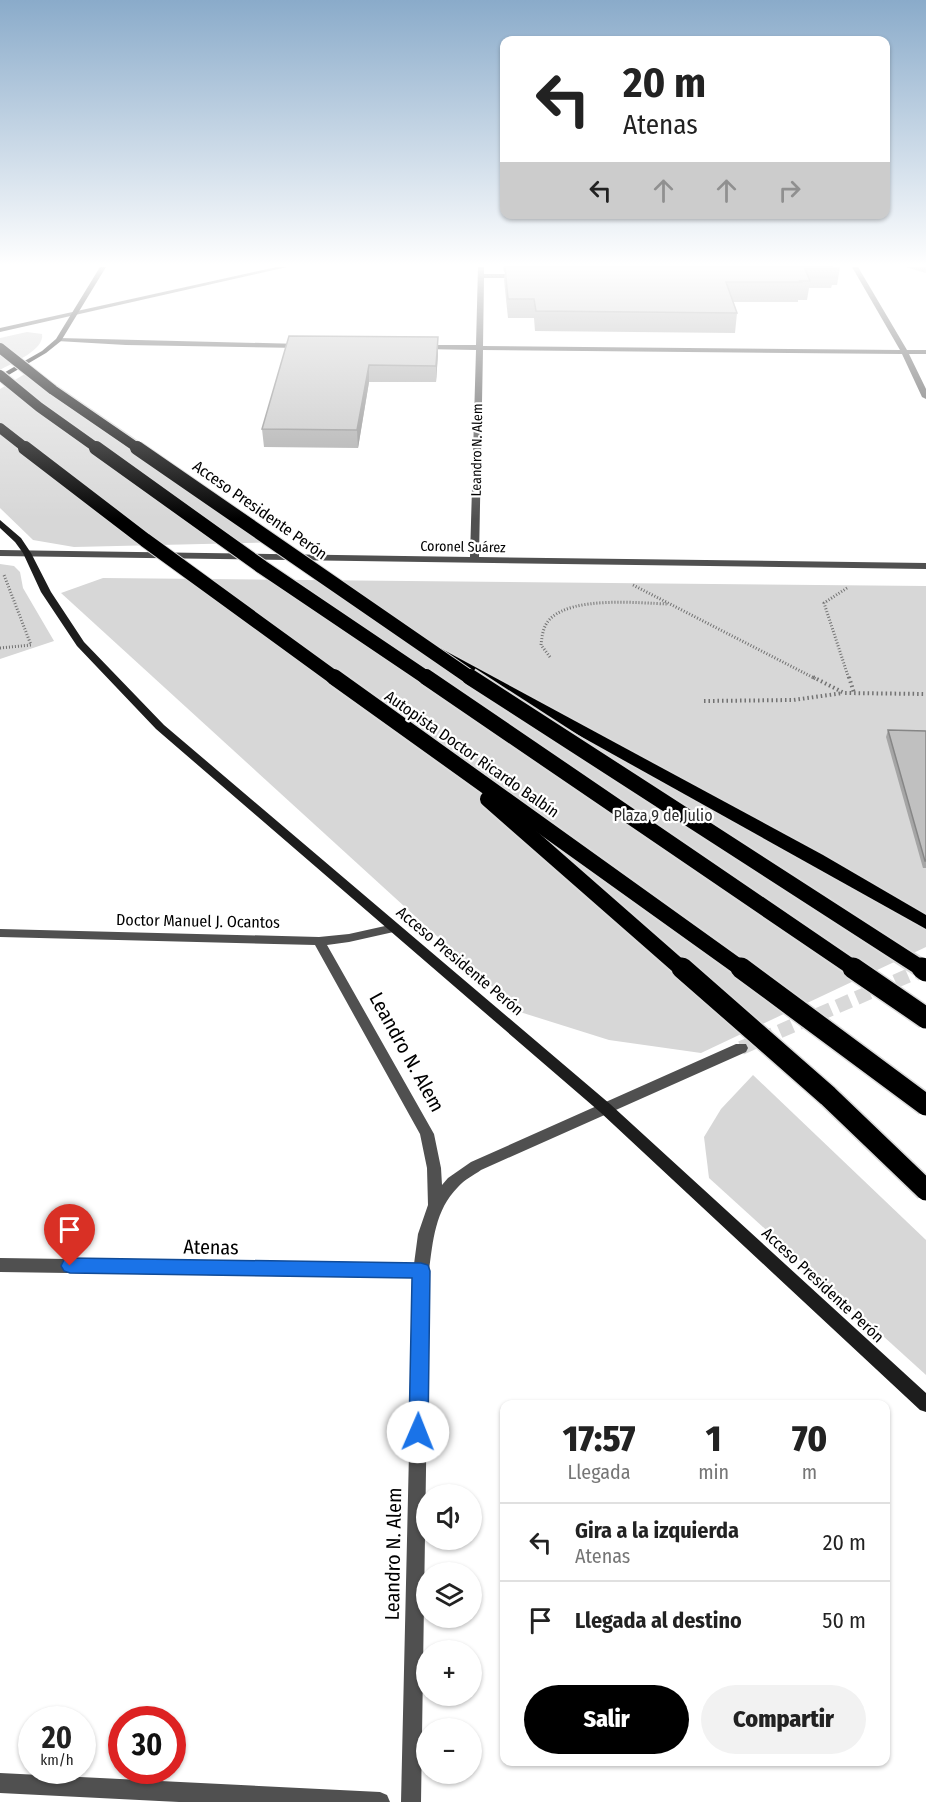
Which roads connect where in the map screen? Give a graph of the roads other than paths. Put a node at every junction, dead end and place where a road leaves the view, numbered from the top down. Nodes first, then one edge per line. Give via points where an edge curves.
1 (4, 351) edge
2 (45, 351) edge
3 (479, 351) edge
4 (904, 351) edge
5 (906, 351) edge
6 (926, 352) edge
7 (0, 376) edge
8 (926, 397) edge
9 (0, 428) edge
10 (0, 523) edge
11 (27, 552) junction
12 (0, 553) edge
13 (474, 561) junction
14 (926, 566) edge
15 (408, 634) junction
16 (416, 737) junction
17 (926, 923) edge
18 (394, 928) junction
19 (0, 933) edge
20 (319, 941) junction
21 (926, 971) edge
22 (926, 1018) edge
23 (741, 1048) tunnel mouth
24 (926, 1105) edge
25 (605, 1108) junction
26 (926, 1190) edge
27 (435, 1205) junction
28 (0, 1265) edge
29 (421, 1271) junction
30 (926, 1404) edge
31 (0, 1783) edge
32 (380, 1802) edge
33 (411, 1802) edge

1 - 15 highway, Acceso Presidente Perón, bridge via 53,390
2 - 7 main road
3 - 13 street, Leandro N. Alem
4 - 8 street
5 - 6 street
7 - 22 highway, bridge via 262,567
9 - 16 highway, Autopista Doctor Ricardo Balbín, bridge
10 - 11 main road, Acceso Presidente Perón
11 - 12 street, Coronel Suárez
11 - 13 street, Coronel Suárez
11 - 18 main road, Acceso Presidente Perón via 64,622 101,668 160,726
13 - 14 street, Coronel Suárez
15 - 17 highway, bridge via 818,859
15 - 21 highway, Acceso Presidente Perón, bridge
16 - 24 highway, Autopista Doctor Ricardo Balbín, bridge
16 - 26 highway, bridge via 828,1095
18 - 20 street, Doctor Manuel J. Ocantos
18 - 25 main road, Acceso Presidente Perón
19 - 20 street, Doctor Manuel J. Ocantos
20 - 27 street, Leandro N. Alem via 427,1134 434,1168
23 - 25 street
25 - 27 street via 476,1166 453,1182
25 - 30 main road, Acceso Presidente Perón
27 - 29 street, Leandro N. Alem
28 - 29 street, Atenas
29 - 33 street, Leandro N. Alem
31 - 32 street

